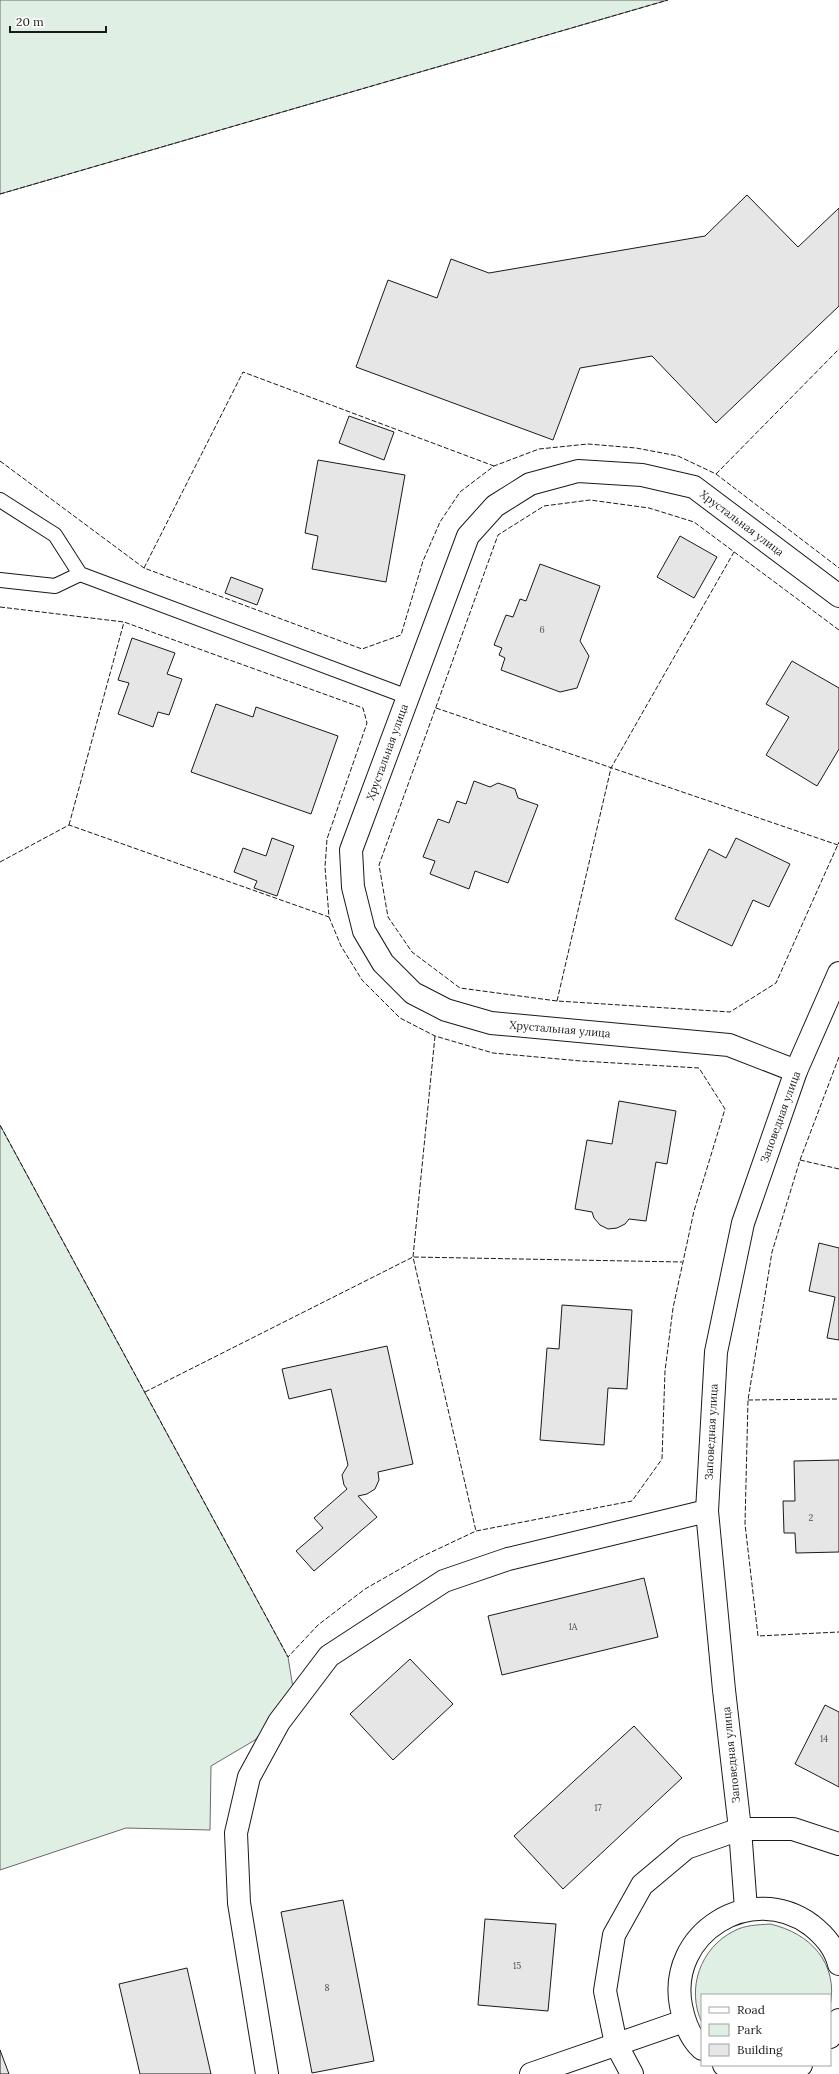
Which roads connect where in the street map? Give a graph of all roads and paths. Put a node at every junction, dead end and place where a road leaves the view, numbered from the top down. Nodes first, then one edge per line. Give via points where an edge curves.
1 (0, 500) edge
2 (80, 574) junction
3 (0, 580) edge
4 (839, 596) edge
5 (408, 697) junction
6 (839, 973) edge
7 (796, 1071) junction
8 (707, 1511) junction
9 (740, 1829) junction
10 (839, 1844) edge
11 (746, 1909) junction
12 (838, 1958) edge
13 (839, 2020) edge
14 (684, 2021) junction
15 (831, 2035) edge
16 (616, 2044) junction
17 (701, 2048) edge
18 (726, 2066) edge
19 (798, 2066) edge
20 (267, 2074) edge
21 (531, 2074) edge
22 (632, 2074) edge
23 (767, 2074) edge
24 (773, 2074) edge

1 - 2 lane via 55,535
2 - 3 lane via 55,586
2 - 5 lane
4 - 5 street, Хрустальная улица via 694,488 642,475 578,471 530,484 495,506 468,536
5 - 7 street, Хрустальная улица via 351,850 353,887 364,931 383,963 412,993 446,1010 491,1023 729,1045
6 - 7 street, Заповедная улица
7 - 8 street, Заповедная улица via 743,1223 716,1352
8 - 9 street, Заповедная улица
8 - 20 street via 508,1559 444,1582 328,1656 278,1722 249,1777 236,1833 239,1903
9 - 10 street via 793,1829
9 - 11 street, Заповедная улица
9 - 16 street via 686,1848 642,1885 614,1935 605,1991
11 - 12 street via 773,1909 799,1917 821,1933
11 - 14 street via 719,1920 697,1939 683,1964 678,1993
13 - 15 street
14 - 16 street
14 - 17 street
16 - 21 street
16 - 22 street
18 - 23 street via 744,2073
19 - 24 street

